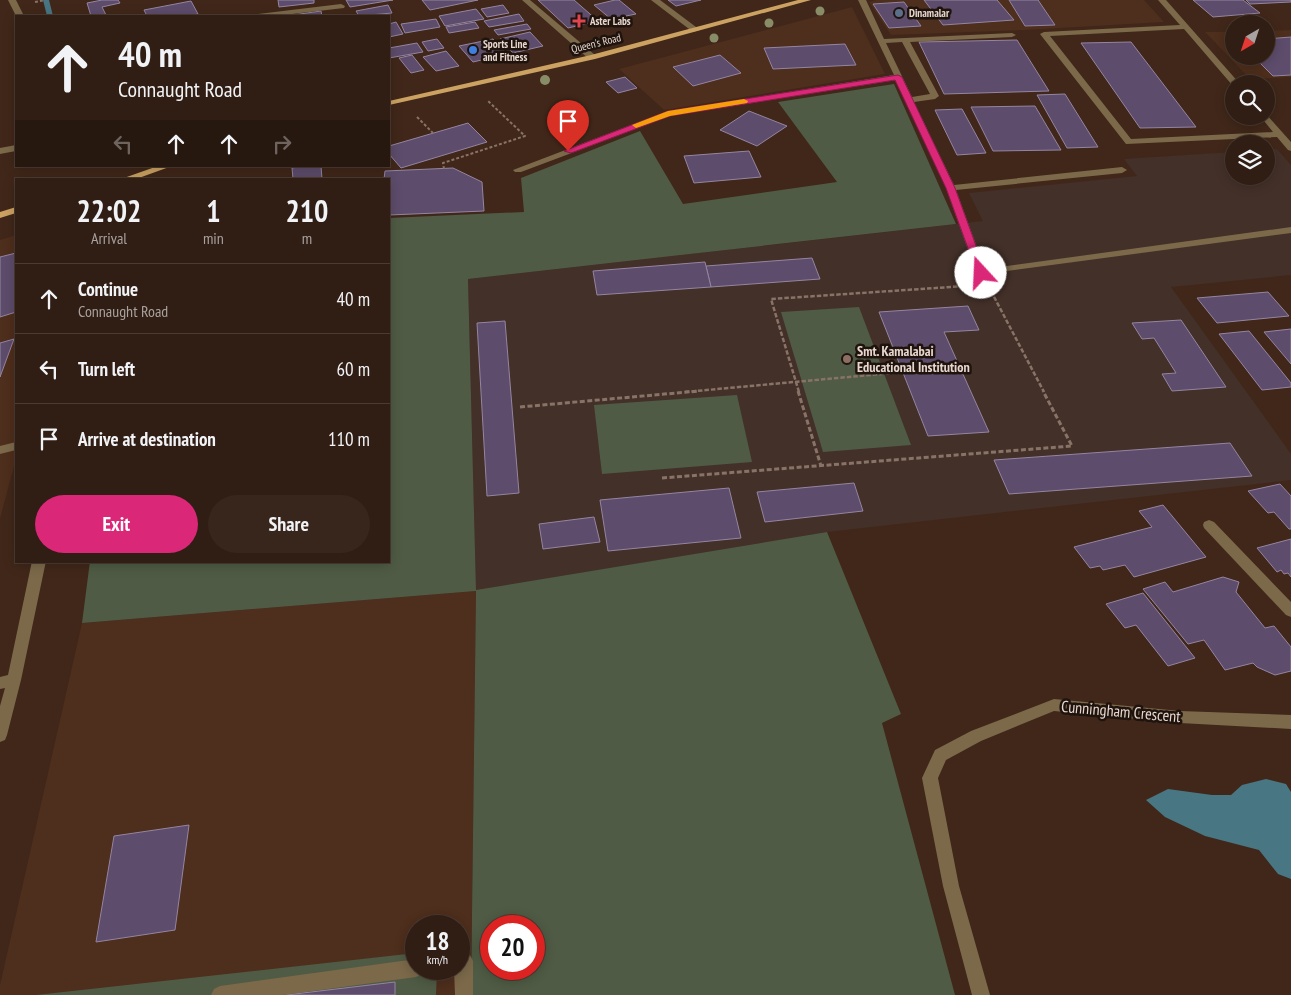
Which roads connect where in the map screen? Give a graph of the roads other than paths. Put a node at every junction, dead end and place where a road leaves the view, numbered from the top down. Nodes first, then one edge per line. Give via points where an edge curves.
1 (12, 0) edge
2 (526, 0) edge
3 (655, 0) edge
4 (807, 0) edge
5 (862, 0) edge
6 (1162, 0) edge
7 (340, 3) edge
8 (20, 15) edge
9 (264, 15) edge
10 (344, 15) edge
11 (1186, 27) junction
12 (696, 30) junction
13 (1012, 35) dead end
14 (881, 40) junction
15 (904, 40) junction
16 (592, 57) junction
17 (1228, 75) edge
18 (898, 77) junction
19 (909, 100) junction
20 (390, 103) edge
21 (1272, 125) edge
22 (1280, 134) junction
23 (15, 148) edge
24 (1291, 148) edge
25 (0, 151) edge
26 (165, 167) edge
27 (518, 170) dead end
28 (1122, 170) dead end
29 (128, 178) edge
30 (951, 188) junction
31 (15, 210) edge
32 (0, 214) edge
33 (1291, 230) edge
34 (15, 446) edge
35 (0, 450) edge
36 (1209, 525) dead end
37 (38, 563) edge
38 (1291, 611) edge
39 (7, 681) edge
40 (1291, 722) edge
41 (0, 735) edge
42 (405, 970) edge
43 (464, 980) edge
44 (220, 995) edge
45 (464, 995) edge
46 (981, 995) edge

1 - 8 street
2 - 16 street
3 - 12 street
4 - 12 main road, Queen's Road
5 - 14 street
6 - 11 street
7 - 9 street
7 - 10 street
11 - 17 street
11 - 22 street via 1044,34 1129,142
12 - 16 main road, Queen's Road
13 - 15 street
14 - 15 street
14 - 18 street
15 - 19 street via 935,96
16 - 20 main road, Queen's Road
18 - 19 street
18 - 27 street via 668,114
19 - 30 street
21 - 22 street
22 - 24 street
23 - 25 street
26 - 29 main road
28 - 30 street
30 - 33 street via 981,273
31 - 32 main road
34 - 35 street
36 - 38 street
37 - 39 street
39 - 41 street
40 - 46 street, Cunningham Crescent via 1180,717 1054,705 976,736 940,755 930,778 951,886
42 - 44 street
43 - 45 street

